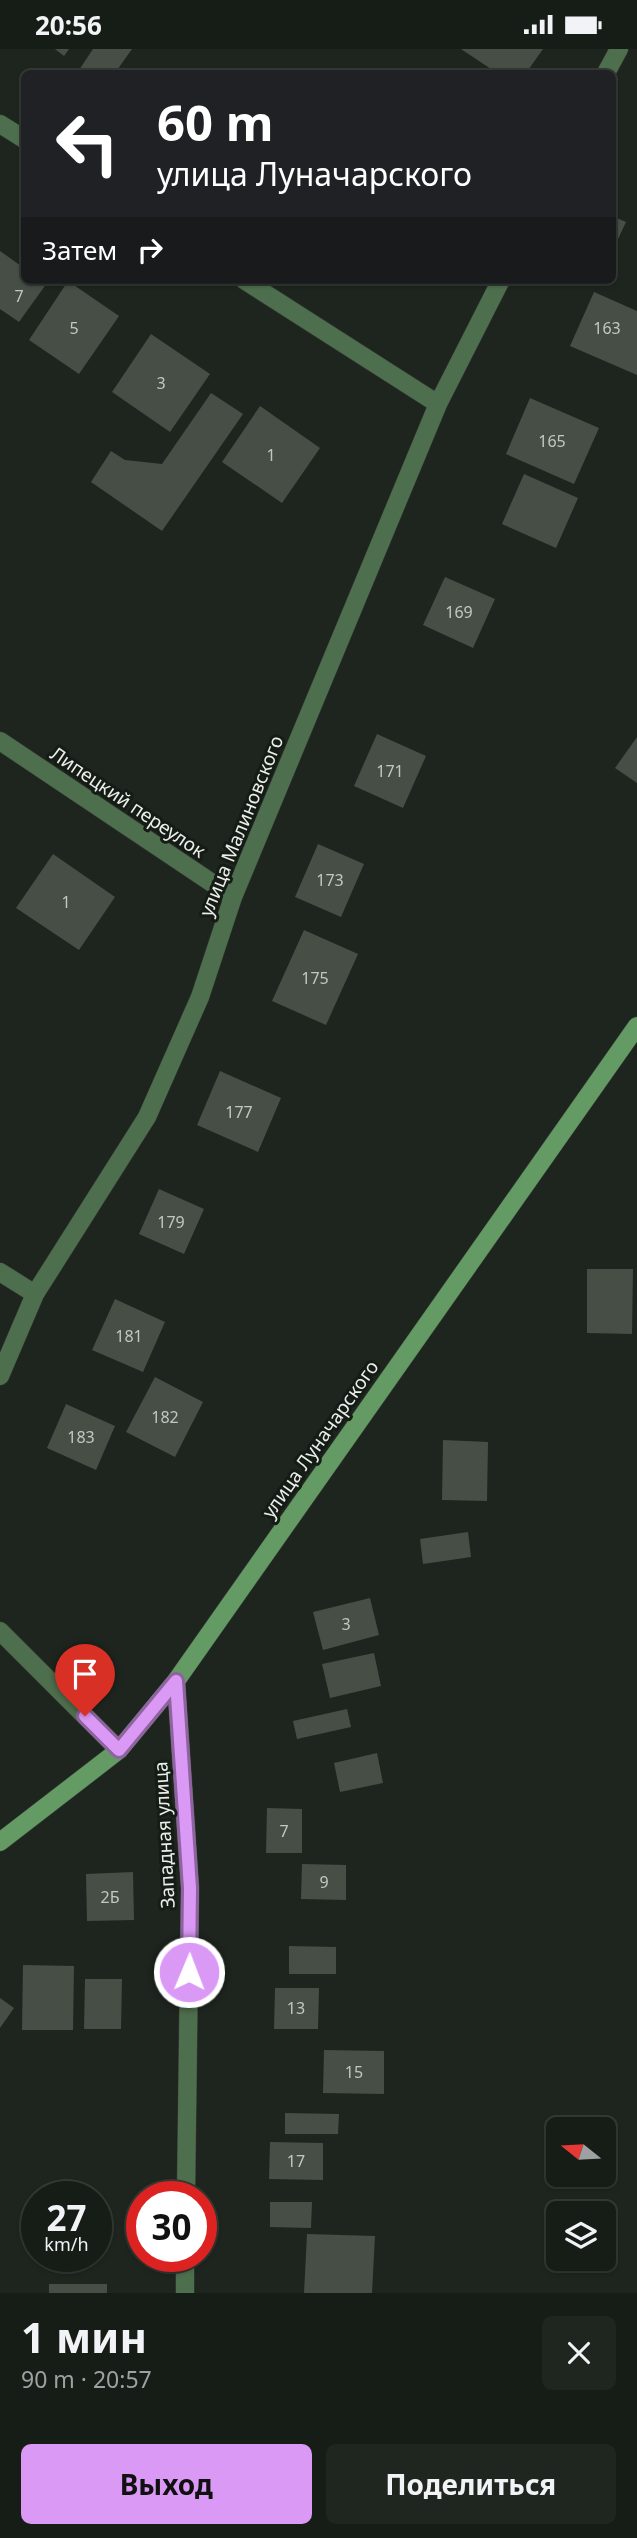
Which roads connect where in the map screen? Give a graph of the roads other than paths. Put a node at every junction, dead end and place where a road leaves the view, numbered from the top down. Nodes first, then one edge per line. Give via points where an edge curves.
1 (618, 49) edge
2 (608, 70) edge
3 (0, 124) edge
4 (21, 137) edge
5 (250, 284) edge
6 (499, 284) edge
7 (438, 404) junction
8 (0, 741) edge
9 (233, 897) junction
10 (634, 1035) edge
11 (0, 1272) edge
12 (35, 1294) junction
13 (0, 1376) edge
14 (0, 1631) edge
15 (176, 1681) junction
16 (119, 1750) junction
17 (0, 1842) edge
18 (186, 2181) edge
19 (185, 2272) edge
20 (185, 2293) edge

1 - 2 street
3 - 4 street
5 - 7 street
6 - 7 street, улица Малиновского
7 - 9 street, улица Малиновского
8 - 9 street, Липецкий переулок
9 - 12 street, улица Малиновского via 200,997 147,1117
10 - 15 street, улица Луначарского
11 - 12 street
12 - 13 street, улица Малиновского
14 - 16 street
15 - 16 street, улица Луначарского
15 - 18 street, Западная улица via 190,1888
16 - 17 street, улица Луначарского
19 - 20 street

